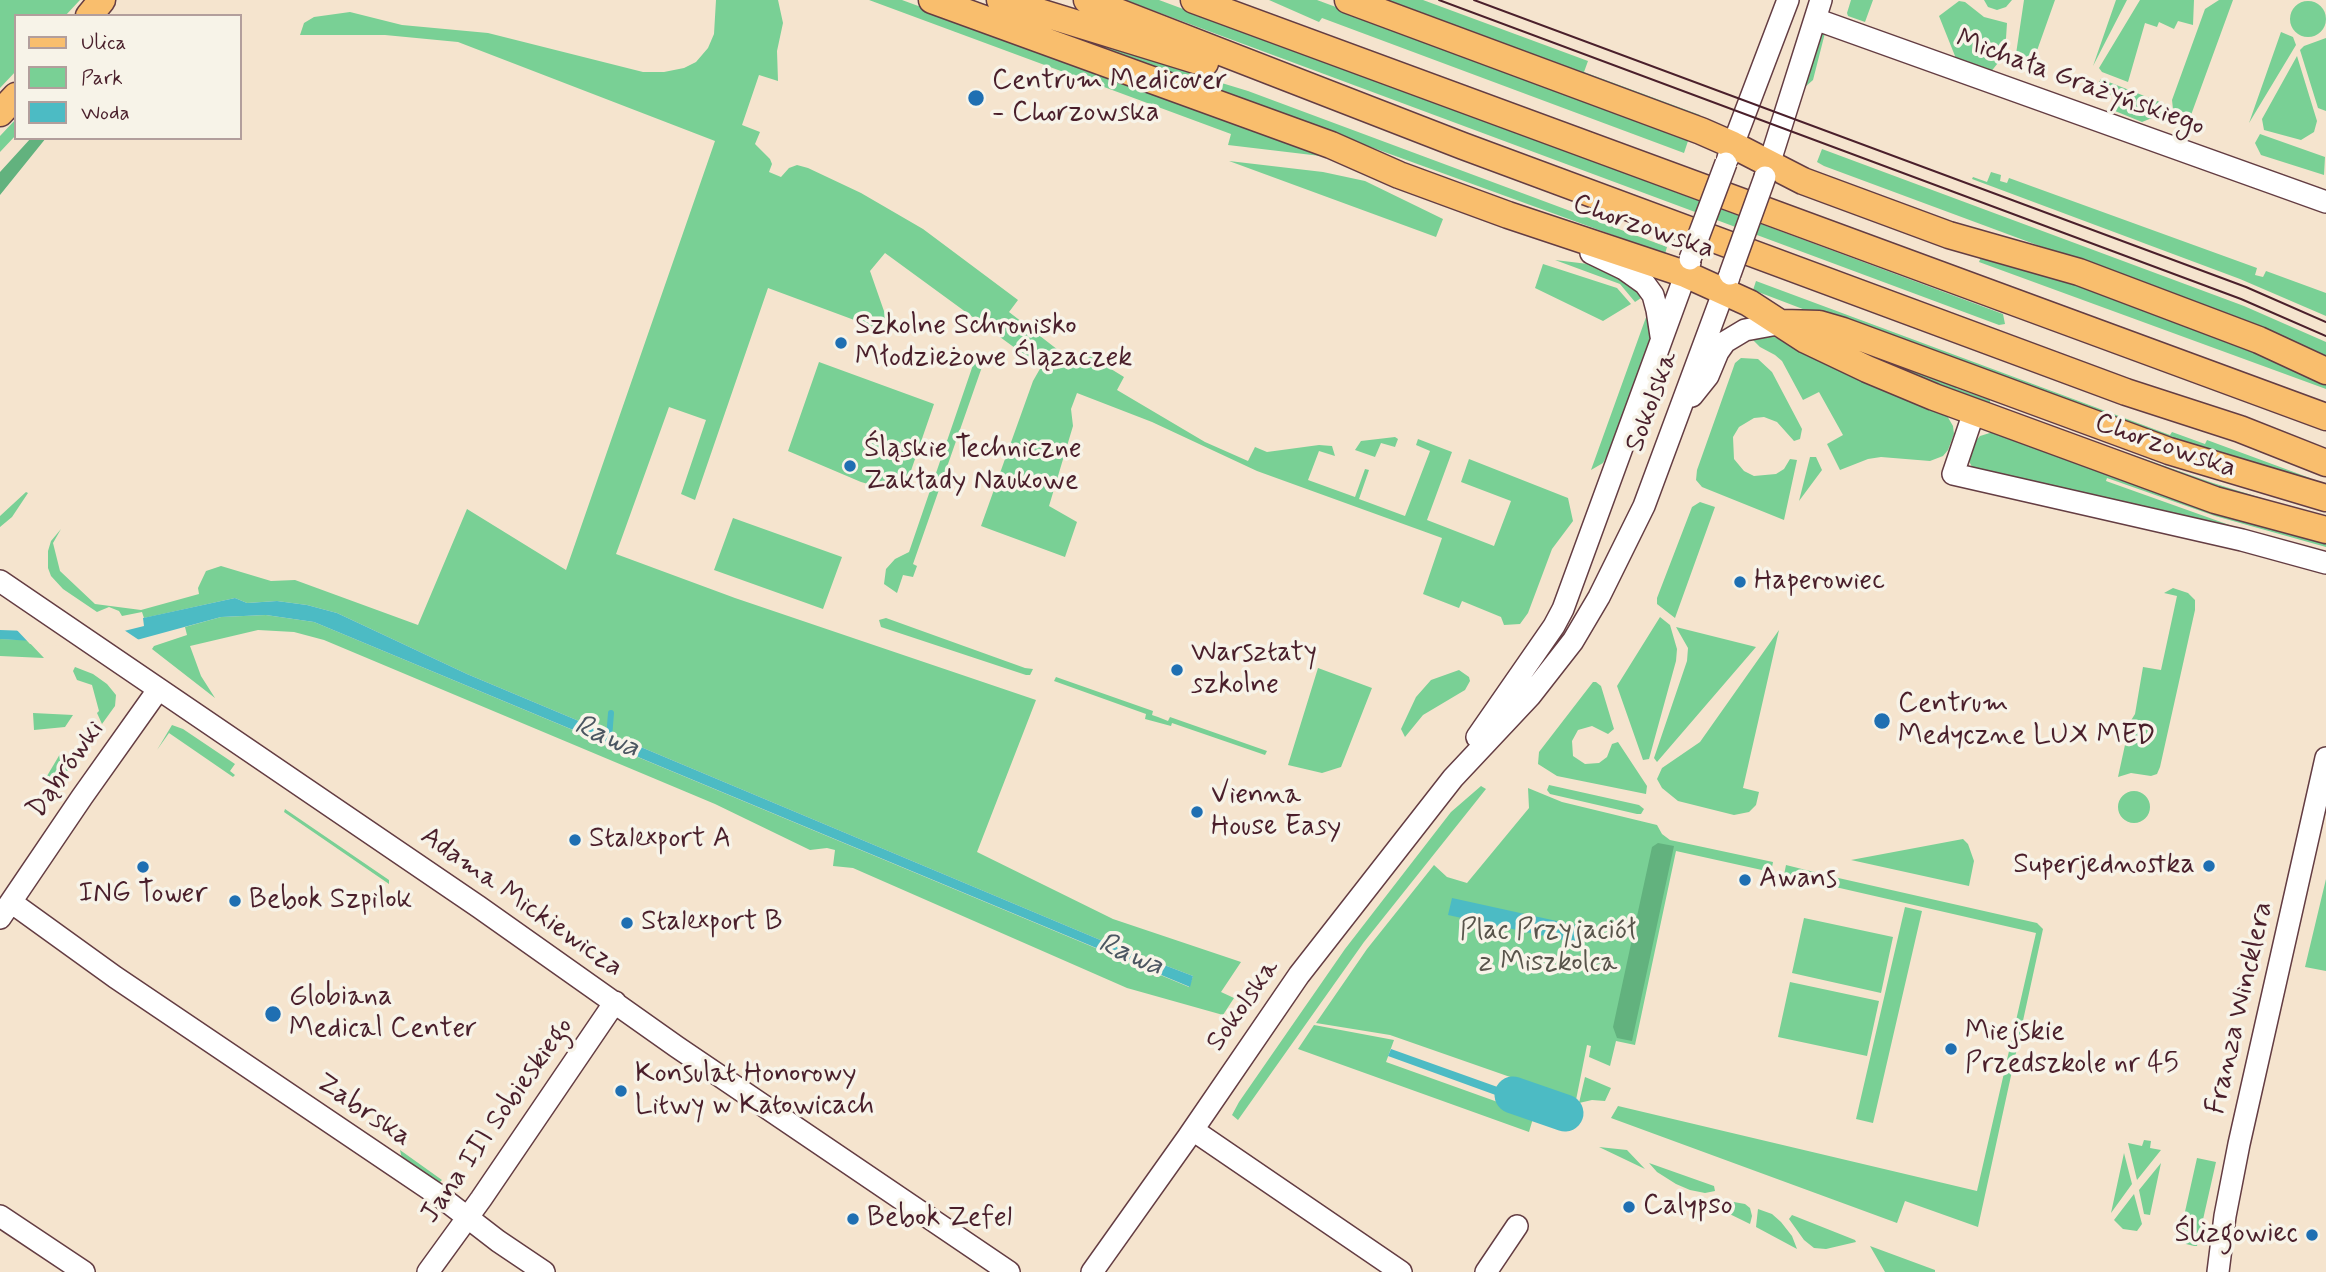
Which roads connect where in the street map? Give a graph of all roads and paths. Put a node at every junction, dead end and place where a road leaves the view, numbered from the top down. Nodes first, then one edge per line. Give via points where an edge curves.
1 (102, 0) edge
2 (932, 0) edge
3 (1000, 0) edge
4 (1087, 0) edge
5 (1194, 0) edge
6 (1222, 0) edge
7 (1348, 0) edge
8 (1788, 0) edge
9 (1818, 10) edge
10 (91, 14) edge
11 (1277, 31) junction
12 (14, 98) edge
13 (0, 113) edge
14 (1457, 143) junction
15 (1730, 154) junction
16 (1768, 171) junction
17 (2326, 202) edge
18 (1517, 218) junction
19 (1688, 267) junction
20 (1727, 282) junction
21 (1783, 323) junction
22 (1662, 342) junction
23 (2326, 371) edge
24 (1679, 411) junction
25 (1973, 412) junction
26 (2326, 416) edge
27 (2326, 463) edge
28 (2326, 498) edge
29 (2326, 530) edge
30 (2326, 562) edge
31 (0, 581) edge
32 (158, 690) junction
33 (2326, 758) edge
34 (1453, 778) junction
35 (5, 910) edge
36 (615, 1002) junction
37 (1193, 1130) junction
38 (0, 1216) edge
39 (467, 1217) junction
40 (1517, 1226) dead end
41 (84, 1272) edge
42 (428, 1272) edge
43 (544, 1272) edge
44 (1009, 1272) edge
45 (1091, 1272) edge
46 (1401, 1272) edge
47 (1486, 1272) edge
48 (2218, 1272) edge

1 - 10 main road
2 - 18 main road, Chorzowska
3 - 14 main road
4 - 14 main road, Chorzowska
5 - 11 main road, Chorzowska
6 - 11 main road
7 - 15 main road
8 - 15 street, Sokolska
9 - 16 street, Sokolska
9 - 17 street, Michała Grażyńskiego
11 - 26 main road, Chorzowska
12 - 13 main road
14 - 27 main road, Chorzowska
15 - 16 main road
15 - 19 street, Sokolska, bridge
16 - 20 street, Sokolska, bridge
16 - 23 main road via 1949,235 2079,272 2259,340
18 - 19 main road, Chorzowska
18 - 22 street via 1624,269 1645,284 1653,295
19 - 20 main road, Chorzowska
19 - 22 street, Sokolska
20 - 21 main road, Chorzowska
20 - 24 street, Sokolska
21 - 24 street via 1745,330 1725,342 1708,376
21 - 25 main road, Chorzowska via 1806,340 1867,369
21 - 28 main road via 1819,324 1843,331 2169,451
22 - 34 street, Sokolska via 1563,609
24 - 34 street, Sokolska via 1633,531 1573,641 1530,696
25 - 29 main road, Chorzowska via 2215,500
25 - 30 street via 1952,474
31 - 32 street, Adama Mickiewicza
32 - 35 street, Dąbrówki
32 - 36 street, Adama Mickiewicza
33 - 48 street, Franza Wincklera via 2239,1144
34 - 37 street, Sokolska via 1299,975
35 - 39 street, Zabrska via 115,977
36 - 39 street, Jana III Sobieskiego
36 - 44 street, Adama Mickiewicza
37 - 45 street, Sokolska
37 - 46 street
38 - 41 street
39 - 42 street, Jana III Sobieskiego
39 - 43 street, Zabrska
40 - 47 street

